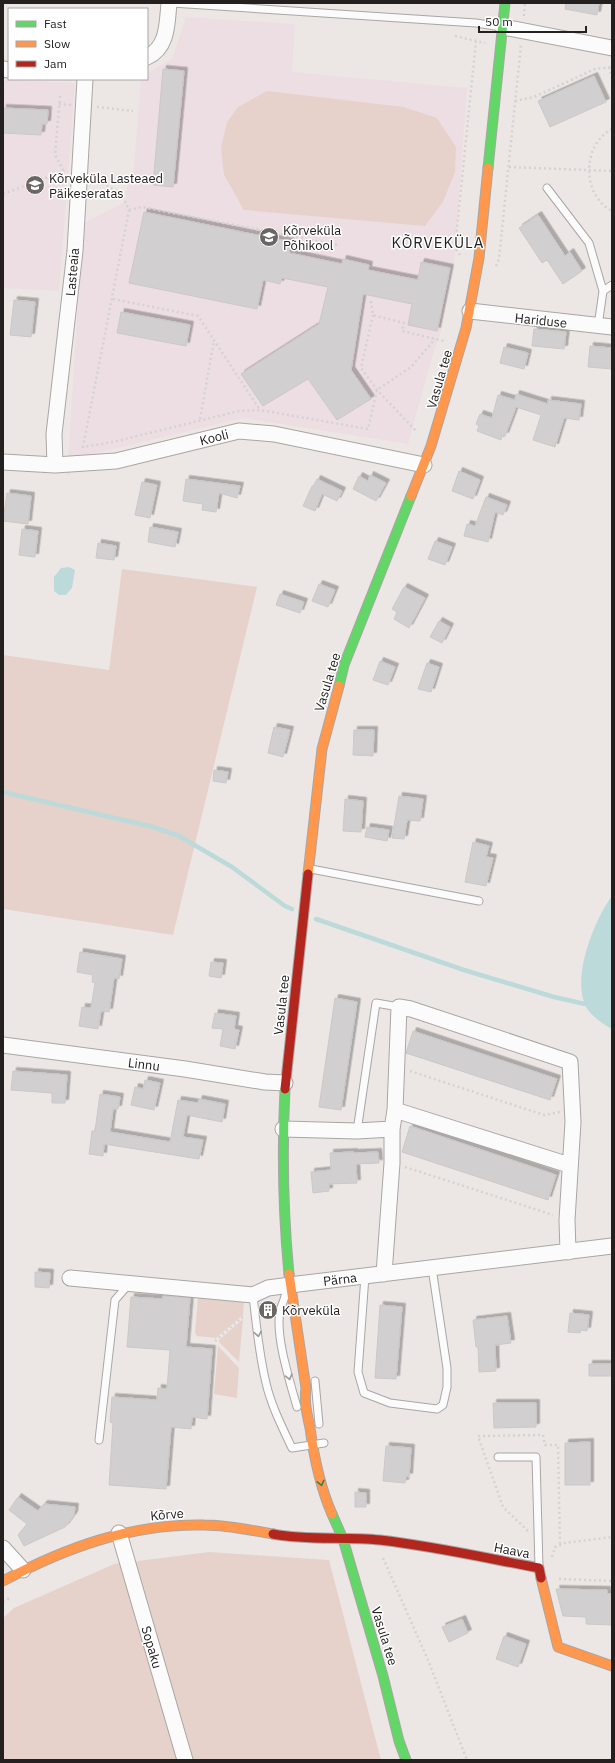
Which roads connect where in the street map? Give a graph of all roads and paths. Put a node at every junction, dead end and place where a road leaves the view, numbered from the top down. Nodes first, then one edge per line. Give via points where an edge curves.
1 (171, 3) edge
2 (505, 3) edge
3 (526, 3) edge
4 (503, 27) junction
5 (522, 31) junction
6 (476, 41) dead end
7 (612, 48) edge
8 (148, 57) edge
9 (610, 67) edge
10 (612, 78) edge
11 (85, 80) edge
12 (60, 96) dead end
13 (515, 101) junction
14 (612, 129) edge
15 (509, 167) junction
16 (588, 170) junction
17 (64, 171) junction
18 (612, 171) edge
19 (79, 172) junction
20 (486, 186) junction
21 (547, 188) dead end
22 (3, 194) edge
23 (492, 204) dead end
24 (130, 210) junction
25 (612, 211) edge
26 (338, 245) dead end
27 (460, 255) dead end
28 (485, 260) dead end
29 (476, 271) junction
30 (493, 272) dead end
31 (612, 285) edge
32 (603, 291) junction
33 (113, 299) junction
34 (371, 301) dead end
35 (470, 311) junction
36 (374, 315) junction
37 (605, 326) edge
38 (466, 328) junction
39 (454, 338) dead end
40 (435, 339) junction
41 (214, 341) junction
42 (444, 341) dead end
43 (441, 383) dead end
44 (377, 390) junction
45 (260, 410) junction
46 (442, 415) junction
47 (200, 419) junction
48 (422, 437) dead end
49 (3, 462) edge
50 (55, 465) junction
51 (424, 465) junction
52 (309, 869) junction
53 (479, 901) dead end
54 (399, 1007) junction
55 (3, 1046) edge
56 (396, 1067) junction
57 (285, 1083) junction
58 (573, 1108) junction
59 (395, 1110) junction
60 (283, 1129) junction
61 (392, 1129) junction
62 (357, 1131) junction
63 (392, 1163) junction
64 (569, 1165) junction
65 (567, 1220) junction
66 (612, 1246) edge
67 (568, 1252) junction
68 (432, 1268) junction
69 (384, 1274) junction
70 (365, 1276) junction
71 (70, 1278) dead end
72 (129, 1284) junction
73 (290, 1285) junction
74 (254, 1301) junction
75 (215, 1340) dead end
76 (298, 1343) junction
77 (311, 1357) dead end
78 (313, 1371) dead end
79 (306, 1388) junction
80 (323, 1437) junction
81 (99, 1440) dead end
82 (312, 1445) junction
83 (498, 1457) dead end
84 (340, 1508) dead end
85 (119, 1533) junction
86 (612, 1537) edge
87 (342, 1539) junction
88 (3, 1548) edge
89 (381, 1553) dead end
90 (552, 1564) dead end
91 (539, 1568) junction
92 (23, 1570) junction
93 (3, 1581) edge
94 (612, 1581) edge
95 (612, 1666) edge
96 (399, 1741) junction
97 (185, 1760) edge
98 (402, 1760) edge
99 (406, 1760) edge
100 (467, 1760) edge

1 - 4 lane via 476,23
1 - 8 street via 162,47
2 - 4 street, Vasula tee
3 - 5 path
4 - 5 street
4 - 20 street, Vasula tee
5 - 7 street
5 - 13 path
6 - 27 path via 455,248
9 - 10 path
9 - 13 path via 595,69 534,97
11 - 19 street, Lasteaia
12 - 17 path via 55,155
13 - 15 path
14 - 16 path via 600,138 593,148
15 - 16 path
15 - 30 path via 499,259
16 - 18 path
16 - 25 path via 592,187 599,199
17 - 19 path
17 - 22 path
19 - 24 path via 121,194
19 - 50 street, Lasteaia via 74,251 54,434
20 - 23 lane
20 - 29 street, Vasula tee
21 - 32 lane via 589,243
24 - 26 path via 142,207
24 - 33 path
28 - 29 lane
29 - 35 street, Vasula tee
31 - 32 lane
32 - 37 lane
33 - 41 path via 198,316
33 - 47 path via 83,447 113,442
34 - 36 path
35 - 37 street, Hariduse
35 - 38 street, Vasula tee
36 - 40 path via 404,323 402,331
36 - 44 path via 361,368
38 - 39 lane
38 - 46 street, Vasula tee
40 - 42 path
40 - 44 path via 411,367
41 - 45 path
41 - 47 path
43 - 46 lane
44 - 45 path via 368,429
44 - 48 path
45 - 47 path via 239,411
46 - 51 street, Vasula tee
49 - 50 street, Kooli
50 - 51 street, Kooli via 116,461 239,431 255,431
51 - 52 street, Vasula tee via 342,673 322,749
52 - 53 lane
52 - 57 street, Vasula tee
54 - 56 street
54 - 58 street via 570,1062
54 - 62 lane via 376,1002
55 - 57 street, Linnu
56 - 58 path via 544,1115
56 - 59 street
57 - 60 street, Vasula tee
58 - 64 street
59 - 61 street
59 - 64 street
60 - 62 street
60 - 73 street, Vasula tee via 285,1233
61 - 62 street
61 - 63 street
63 - 65 path
63 - 69 street
64 - 65 street
65 - 67 street
66 - 67 street, Pärna
67 - 68 street, Pärna
68 - 69 street, Pärna
68 - 70 lane via 447,1368 447,1387 443,1405 437,1409 390,1403 364,1393 358,1372
69 - 70 street, Pärna
70 - 73 street, Pärna
71 - 72 street, Pärna
72 - 74 street, Pärna
72 - 81 lane via 115,1300
73 - 74 street, Pärna via 268,1288
73 - 76 street, Vasula tee
73 -> 82 lane via 280,1310 280,1333 291,1386 305,1432
74 - 75 path
74 -> 82 lane via 266,1383 277,1416 292,1448
76 - 77 lane
76 - 79 street, Vasula tee
78 - 80 lane
79 - 80 street, Vasula tee via 312,1397
79 - 82 street, Vasula tee
80 - 82 lane
82 -> 87 street, Vasula tee via 332,1519
83 - 91 lane via 536,1457
84 - 87 street, Vasula tee
85 - 87 street, Kõrve via 188,1524 234,1527 294,1538
85 - 92 street, Kõrve via 92,1541
85 - 97 street, Sopaku
86 - 90 path via 565,1543 555,1547
87 - 91 street, Haava via 380,1540
87 - 96 street, Vasula tee via 384,1676
88 - 92 street
89 - 100 path via 428,1660
91 - 94 path via 551,1579
91 - 95 street, Haava via 558,1647
92 - 93 street, Kõrve
96 - 98 street, Vasula tee
96 - 99 street, Vasula tee

